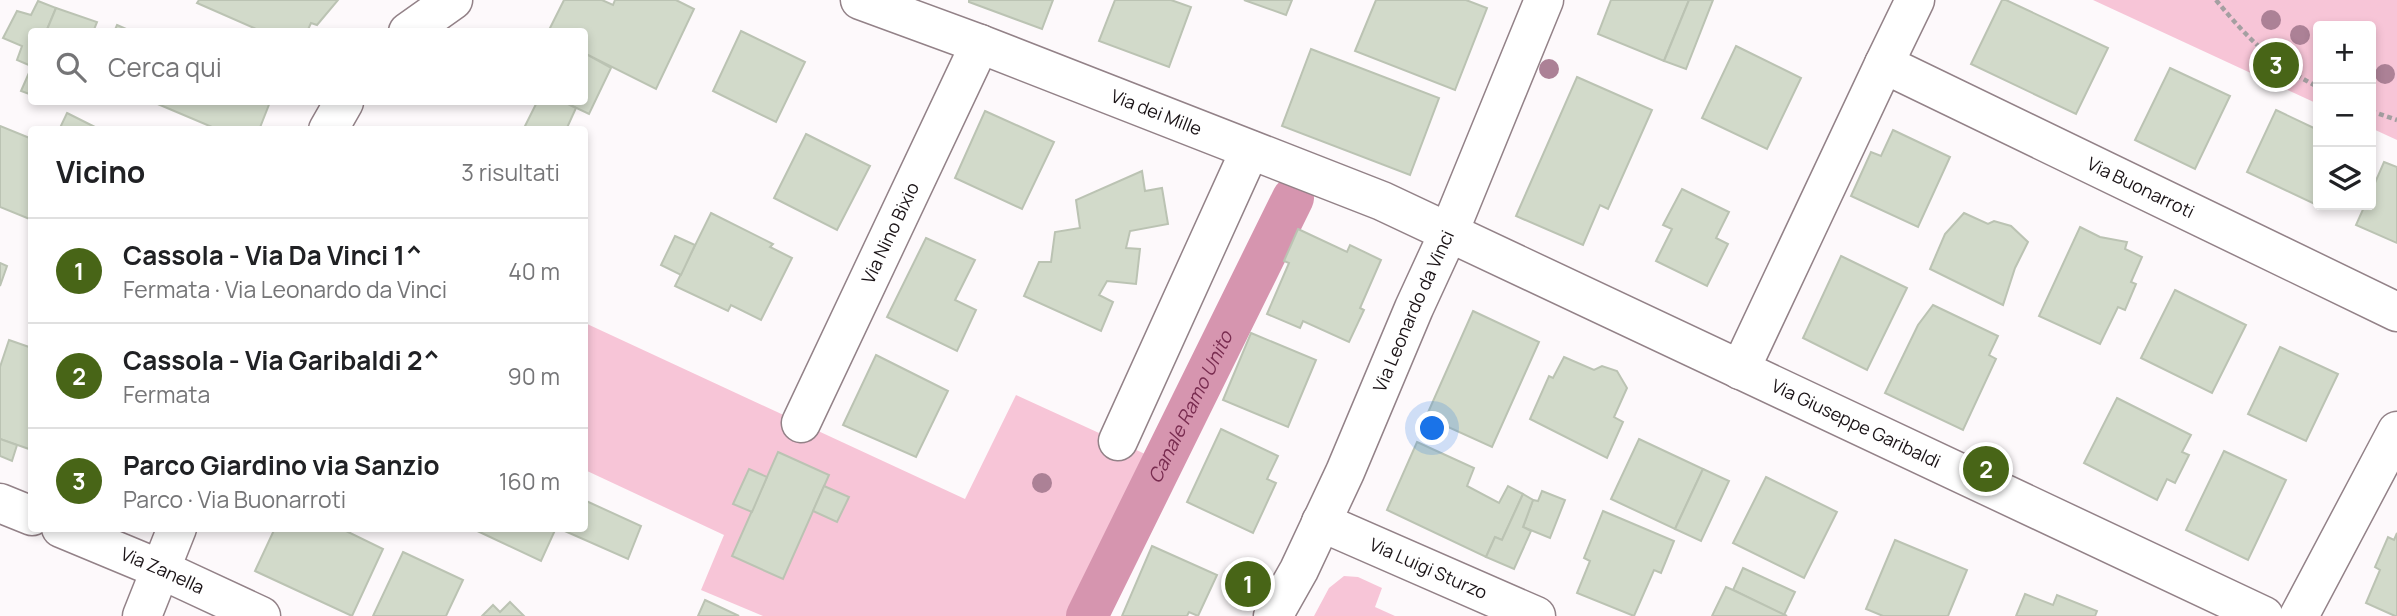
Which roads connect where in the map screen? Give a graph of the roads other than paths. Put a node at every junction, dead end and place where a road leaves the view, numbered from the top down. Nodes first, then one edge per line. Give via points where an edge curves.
1 (453, 0) edge
2 (860, 0) edge
3 (1544, 0) edge
4 (1915, 0) edge
5 (414, 28) edge
6 (980, 44) junction
7 (1884, 64) junction
8 (342, 105) edge
9 (330, 126) edge
10 (1251, 150) junction
11 (1449, 232) junction
12 (2397, 312) edge
13 (1740, 370) junction
14 (801, 423) dead end
15 (2397, 431) edge
16 (1118, 441) dead end
17 (0, 503) edge
18 (28, 514) edge
19 (1321, 522) junction
20 (71, 532) edge
21 (176, 532) edge
22 (162, 570) junction
23 (142, 616) edge
24 (261, 616) edge
25 (1273, 616) edge
26 (1536, 616) edge
27 (2264, 616) edge
28 (2299, 616) edge

1 - 5 street
2 - 6 street, Via dei Mille
3 - 11 street, Via Leonardo da Vinci
4 - 7 street
6 - 10 street, Via dei Mille
6 - 14 street, Via Nino Bixio
7 - 12 street, Via Buonarroti
7 - 13 street
8 - 9 street
10 - 11 street, Via dei Mille
10 - 16 street
11 - 13 street, Via Giuseppe Garibaldi
11 - 19 street, Via Leonardo da Vinci
13 - 27 street, Via Giuseppe Garibaldi
15 - 28 street
17 - 18 street
19 - 25 street, Via Leonardo da Vinci
19 - 26 street, Via Luigi Sturzo
20 - 22 street, Via Zanella
21 - 22 street
22 - 23 street
22 - 24 street, Via Zanella

